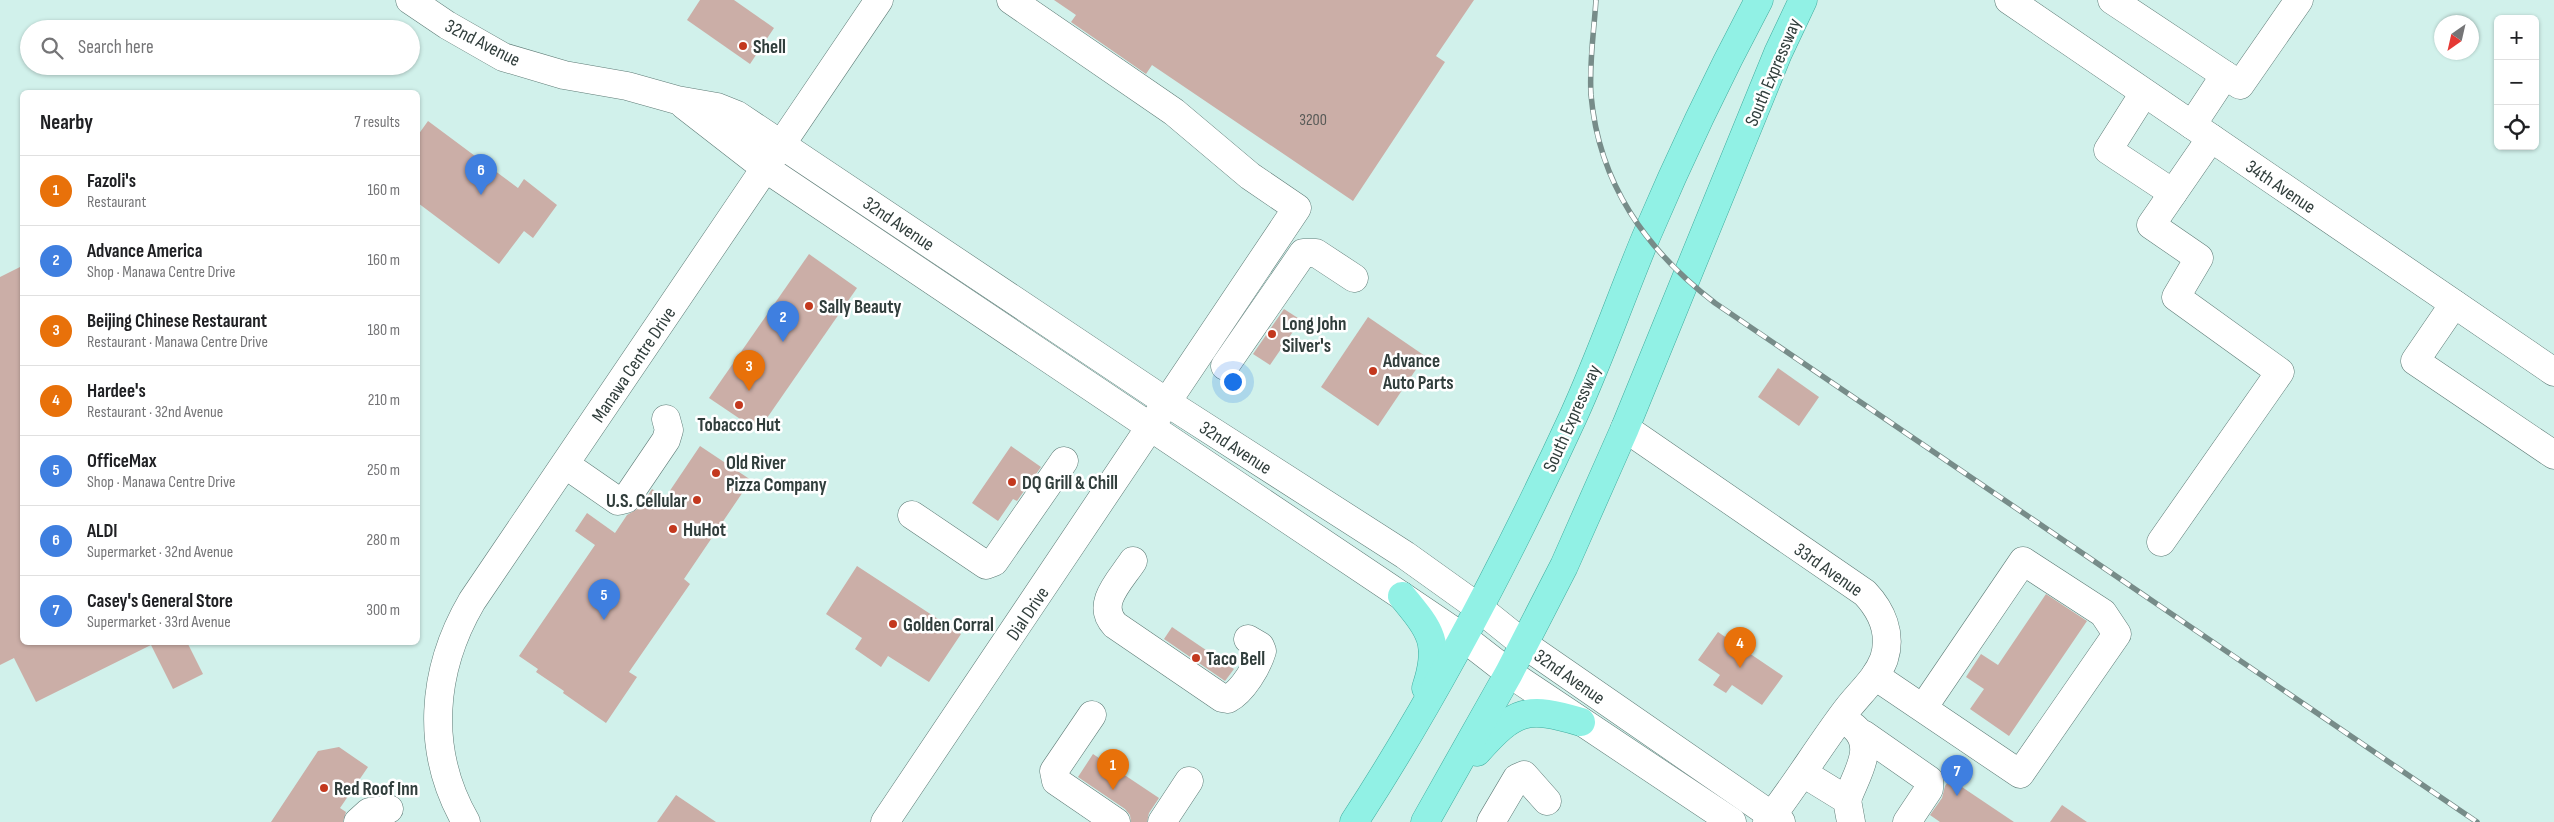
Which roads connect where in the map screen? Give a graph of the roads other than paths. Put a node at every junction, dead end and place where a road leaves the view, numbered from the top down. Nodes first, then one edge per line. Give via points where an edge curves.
1 (410, 0) edge
2 (879, 0) edge
3 (1011, 0) edge
4 (1759, 0) edge
5 (1803, 0) edge
6 (2009, 0) edge
7 (2112, 0) edge
8 (2298, 0) edge
9 (2225, 75) junction
10 (2144, 93) junction
11 (677, 100) junction
12 (2202, 132) junction
13 (781, 144) junction
14 (765, 168) junction
15 (2173, 193) junction
16 (1354, 278) dead end
17 (2454, 304) junction
18 (1225, 366) dead end
19 (2554, 372) edge
20 (1168, 403) junction
21 (666, 419) dead end
22 (1152, 428) junction
23 (1625, 428) junction
24 (2554, 455) edge
25 (1064, 462) dead end
26 (566, 466) junction
27 (912, 515) dead end
28 (2161, 542) dead end
29 (1133, 561) dead end
30 (1402, 596) junction
31 (1479, 608) junction
32 (1248, 638) dead end
33 (1464, 638) junction
34 (1524, 644) junction
35 (1509, 674) junction
36 (1876, 676) junction
37 (1923, 708) junction
38 (1092, 714) dead end
39 (1842, 716) junction
40 (1582, 722) junction
41 (1414, 726) junction
42 (1863, 734) junction
43 (1802, 773) junction
44 (1190, 781) dead end
45 (1447, 784) junction
46 (1547, 801) dead end
47 (389, 809) dead end
48 (1849, 811) edge
49 (1774, 820) edge
50 (358, 822) edge
51 (466, 822) edge
52 (885, 822) edge
53 (1116, 822) edge
54 (1162, 822) edge
55 (1354, 822) edge
56 (1425, 822) edge
57 (1491, 822) edge
58 (1732, 822) edge
59 (1907, 822) edge

1 - 11 street, 32nd Avenue via 503,57 564,75 627,86
2 - 13 street, Manawa Centre Drive
3 - 20 street, Dial Drive via 1174,112 1250,176 1297,208
4 - 31 main road, South Expressway via 1697,123 1646,236 1573,416
5 - 23 main road, South Expressway via 1778,53
6 - 10 street, 34th Avenue
7 - 9 street
8 - 9 street via 2240,85
9 - 12 street
10 - 12 street, 34th Avenue
10 - 15 street via 2108,150
11 - 13 street, 32nd Avenue via 737,114
11 - 14 street, 32nd Avenue
12 - 15 street
12 - 17 street, 34th Avenue
13 - 14 street, Manawa Centre Drive
13 - 20 street, 32nd Avenue
14 - 22 street, 32nd Avenue
14 - 26 street, Manawa Centre Drive
15 - 28 street via 2151,225 2199,258 2176,297 2280,372
16 - 18 street via 1316,253 1303,253
17 - 19 street, 34th Avenue
17 - 24 street via 2415,361
20 - 22 street, Dial Drive
20 - 31 street, 32nd Avenue via 1405,555
21 - 26 street via 669,430 666,440 626,500 618,501
22 - 30 street, 32nd Avenue
22 - 52 street, Dial Drive
23 - 34 main road, South Expressway via 1564,566
23 - 36 street, 33rd Avenue via 1865,593 1882,616 1886,632 1884,659
25 - 27 street via 994,562 986,565
26 - 51 street, Manawa Centre Drive via 472,601 448,654 440,686 439,747 450,790
29 - 32 street via 1109,597 1108,618 1222,698 1228,699 1238,692 1259,659 1260,646
30 - 33 street, 32nd Avenue
30 - 41 main road via 1424,624 1434,651 1434,666
31 - 33 main road, South Expressway
31 - 34 street, 32nd Avenue
33 - 35 street, 32nd Avenue
33 - 41 main road, South Expressway
34 - 35 main road, South Expressway
34 - 49 street, 32nd Avenue
35 - 40 street, 32nd Avenue
35 - 45 main road, South Expressway
36 - 37 street
36 - 39 street, 33rd Avenue
37 - 37 street via 2020,774 2117,634 2103,612 2022,560
38 - 53 street via 1054,771 1054,776 1056,781
39 - 42 street
39 - 43 street, 33rd Avenue
40 - 45 main road via 1539,712 1514,718 1490,737
40 - 58 street, 32nd Avenue
41 - 55 main road, South Expressway
42 - 48 street via 1866,754
42 - 59 street via 1929,780 1929,789
43 - 48 street
43 - 49 street, 33rd Avenue
44 - 54 street
45 - 56 main road, South Expressway
46 - 57 street via 1524,775 1517,778
47 - 50 street via 369,812

